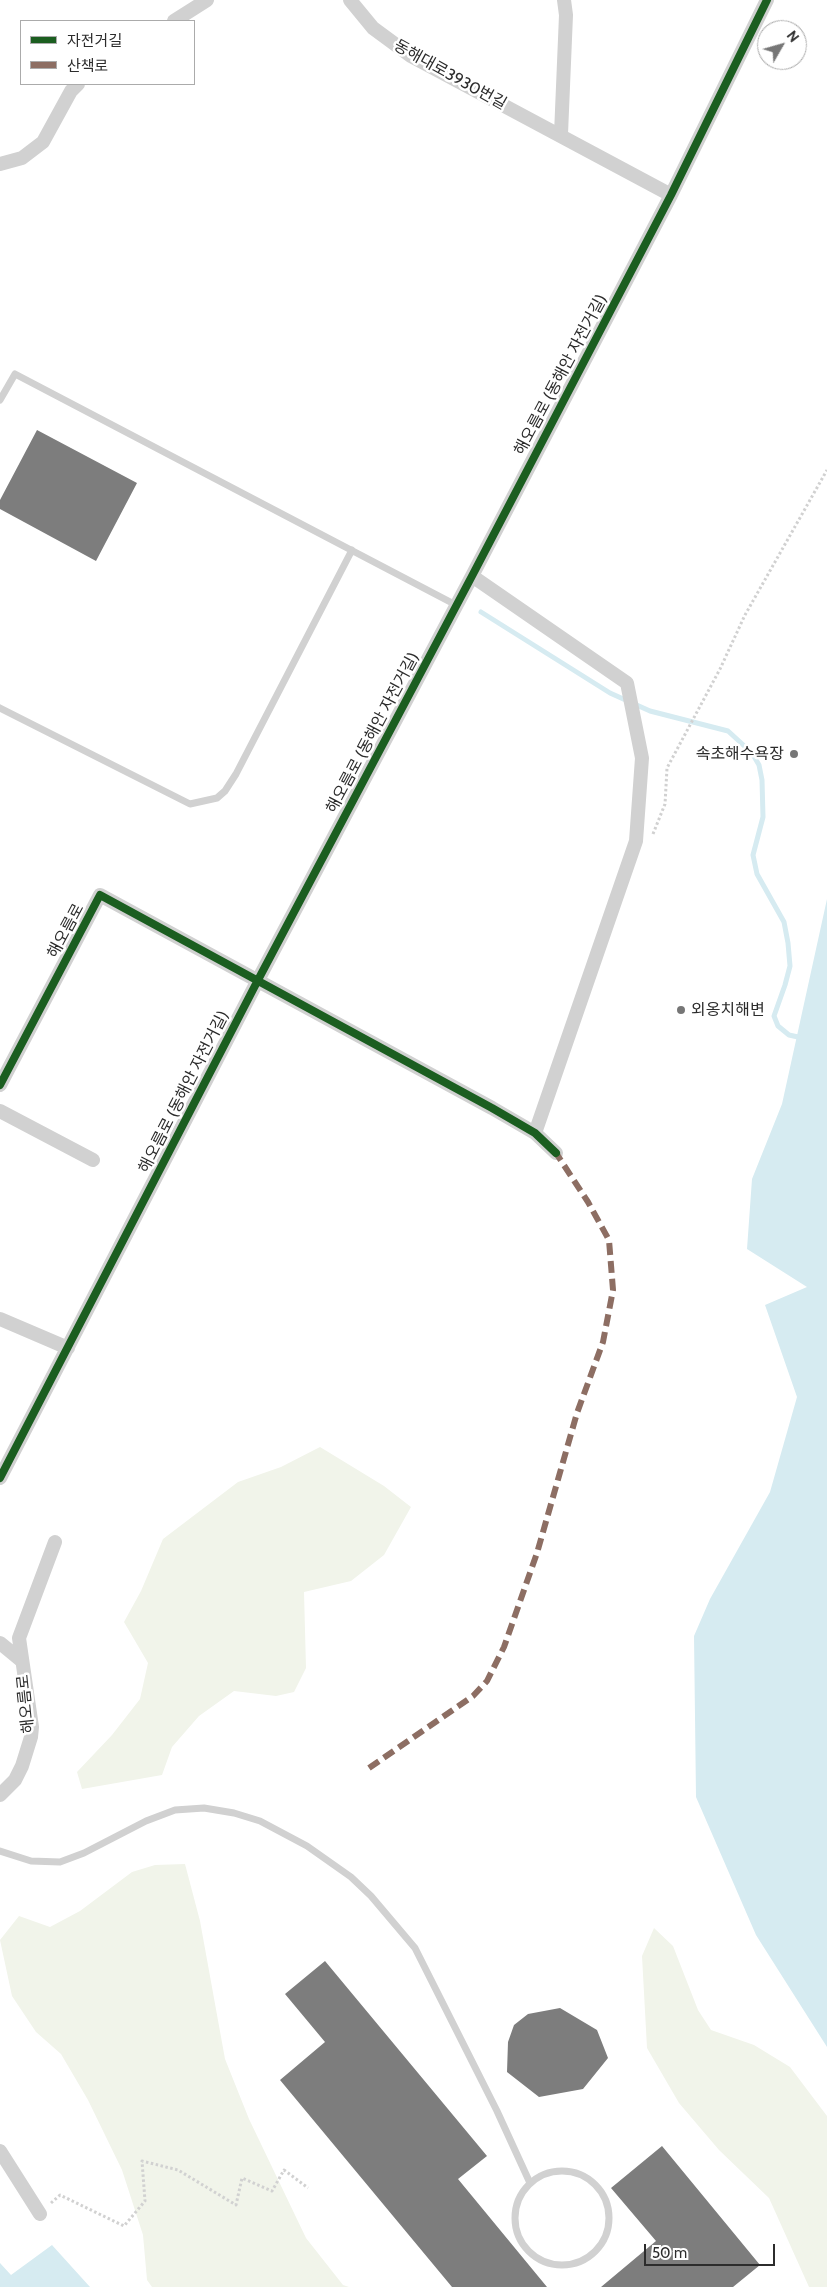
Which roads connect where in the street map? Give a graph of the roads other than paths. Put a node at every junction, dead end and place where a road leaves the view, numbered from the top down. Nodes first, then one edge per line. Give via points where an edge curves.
1 (207, 0) edge
2 (350, 0) edge
3 (564, 0) edge
4 (767, 0) edge
5 (176, 20) edge
6 (77, 85) edge
7 (561, 134) junction
8 (0, 164) edge
9 (671, 195) junction
10 (0, 400) edge
11 (352, 550) junction
12 (472, 576) junction
13 (456, 605) junction
14 (0, 708) edge
15 (258, 980) junction
16 (0, 1085) edge
17 (0, 1111) edge
18 (535, 1133) junction
19 (556, 1153) dead end
20 (93, 1160) dead end
21 (0, 1319) edge
22 (68, 1348) junction
23 (0, 1478) edge
24 (55, 1542) dead end
25 (0, 1644) edge
26 (22, 1661) junction
27 (0, 1795) edge
28 (0, 1851) edge
29 (0, 2151) edge
30 (530, 2183) junction
31 (40, 2214) road end

1 - 5 street
2 - 7 street, 동해대로3930번길 via 373,28 411,56
3 - 7 street
4 - 9 street, 해오름로 (동해안 자전거길)
6 - 8 street via 43,142 22,158
7 - 9 street, 동해대로3930번길
9 - 12 street, 해오름로 (동해안 자전거길)
10 - 11 lane via 14,374
11 - 13 lane
11 - 14 lane via 236,774 217,798 190,804
12 - 13 street, 해오름로 (동해안 자전거길)
12 - 18 street via 627,683 642,758 636,841
13 - 15 street, 해오름로 (동해안 자전거길)
15 - 16 street, 해오름로 via 100,896
15 - 18 street
15 - 22 street, 해오름로 (동해안 자전거길)
17 - 20 street
18 - 19 street
21 - 22 street
22 - 23 street, 해오름로 (동해안 자전거길)
24 - 26 street via 19,1638
25 - 26 street, 해오름로
26 - 27 street, 해오름로 via 31,1738 15,1780
28 - 30 lane via 31,1861 60,1862 84,1854 146,1821 175,1810 204,1808 260,1821 307,1846 351,1877 415,1948
29 - 31 street
30 - 30 lane via 520,2195 514,2226 530,2254 558,2266 574,2265 600,2248 610,2218 600,2189 588,2178 574,2172 543,2174

